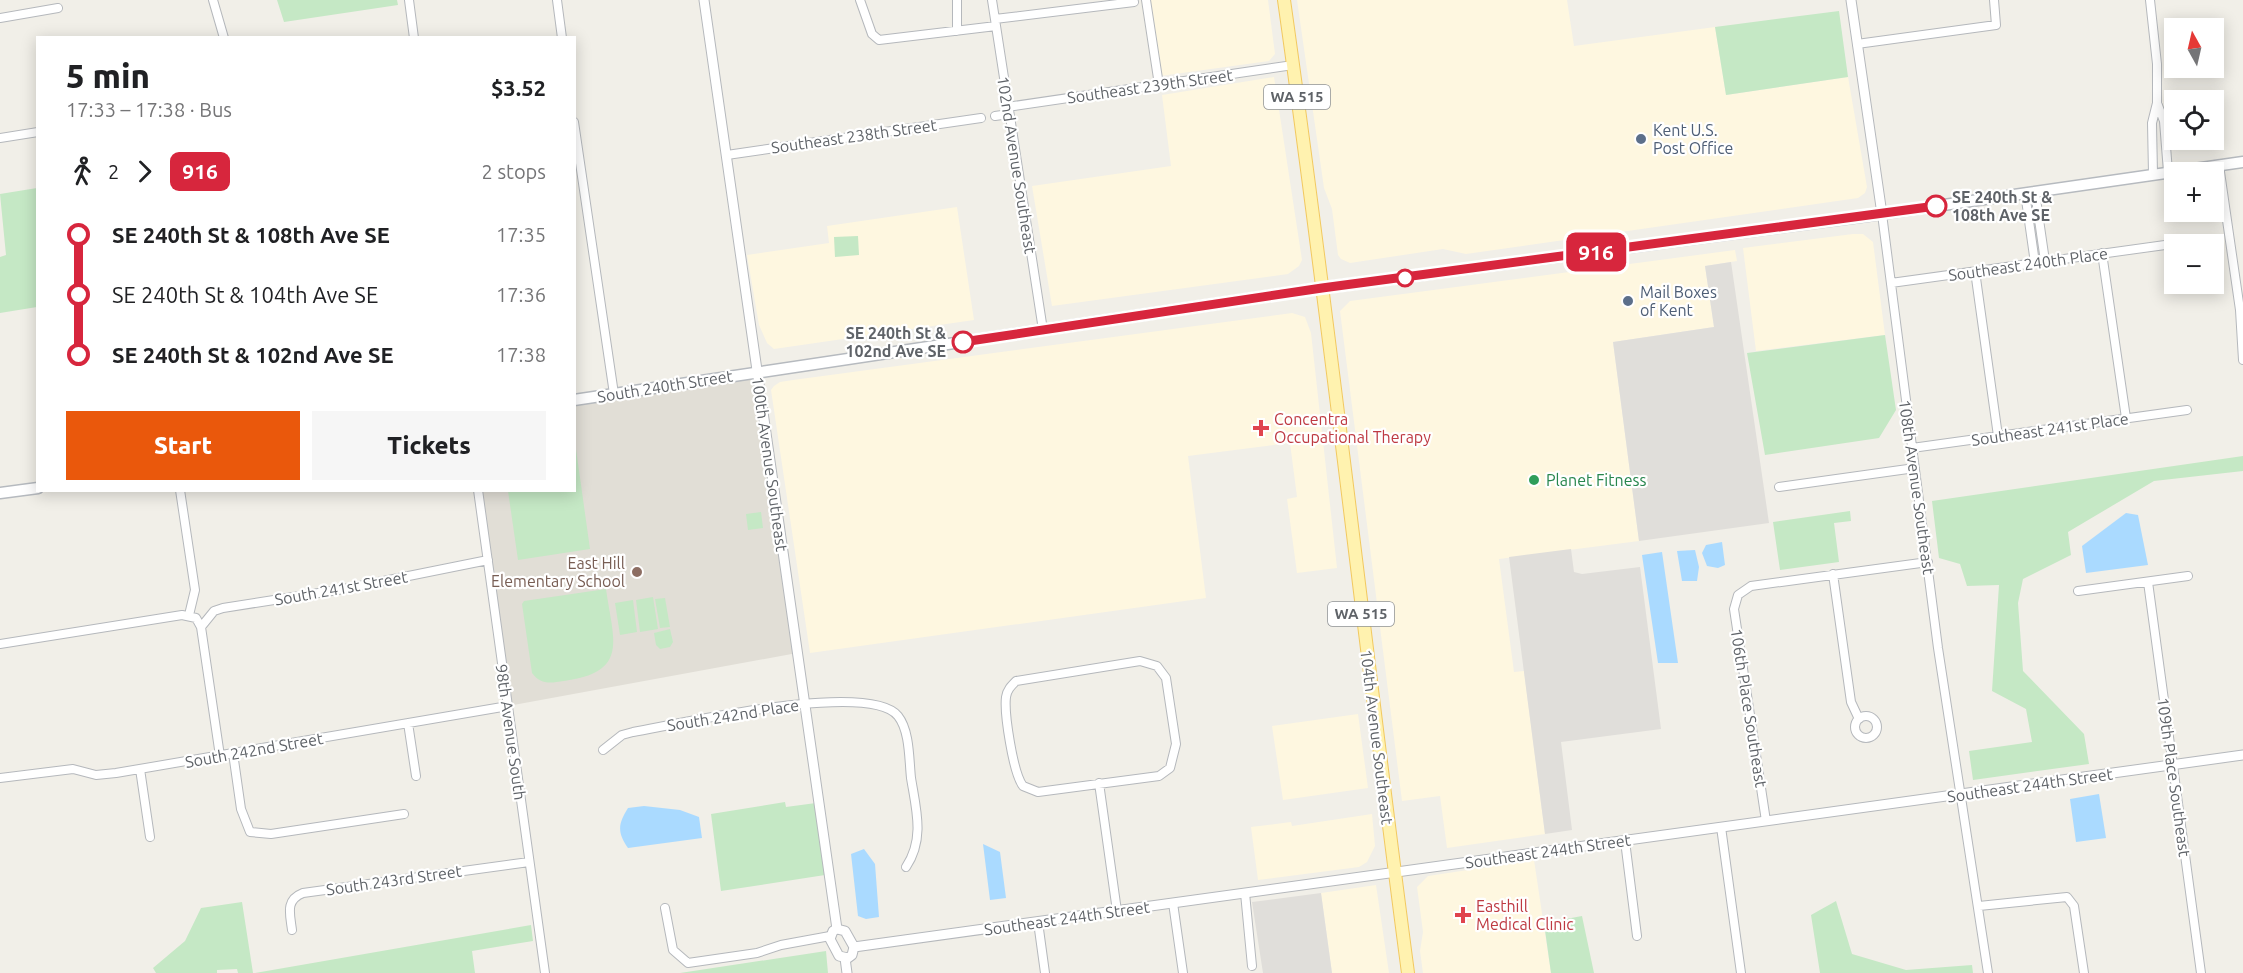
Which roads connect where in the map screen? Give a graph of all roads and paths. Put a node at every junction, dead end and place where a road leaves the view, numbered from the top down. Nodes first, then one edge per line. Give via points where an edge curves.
1 (213, 0) edge
2 (409, 0) edge
3 (557, 0) edge
4 (704, 0) edge
5 (860, 0) edge
6 (957, 0) edge
7 (992, 0) edge
8 (1146, 0) edge
9 (1284, 0) edge
10 (1851, 0) edge
11 (1994, 0) edge
12 (2150, 0) edge
13 (1134, 2) dead end
14 (58, 8) dead end
15 (0, 18) edge
16 (995, 23) junction
17 (957, 31) junction
18 (223, 36) edge
19 (414, 36) edge
20 (562, 36) edge
21 (1857, 44) junction
22 (1293, 65) junction
23 (1159, 85) junction
24 (2157, 103) junction
25 (1008, 110) junction
26 (995, 116) dead end
27 (981, 118) dead end
28 (36, 132) edge
29 (576, 136) edge
30 (0, 138) edge
31 (728, 155) junction
32 (2167, 162) edge
33 (2243, 162) edge
34 (2224, 164) edge
35 (2164, 172) edge
36 (2152, 174) junction
37 (2030, 192) junction
38 (2224, 200) edge
39 (1882, 214) junction
40 (2164, 245) edge
41 (2102, 253) junction
42 (2045, 261) junction
43 (2035, 263) junction
44 (1975, 271) junction
45 (1891, 283) junction
46 (1322, 288) junction
47 (1042, 330) junction
48 (2243, 360) edge
49 (756, 372) junction
50 (614, 394) junction
51 (576, 400) edge
52 (2187, 410) dead end
53 (2126, 418) junction
54 (1998, 436) junction
55 (1912, 448) junction
56 (1915, 468) junction
57 (1779, 486) dead end
58 (36, 488) edge
59 (180, 492) edge
60 (478, 492) edge
61 (0, 493) edge
62 (488, 560) junction
63 (1928, 562) junction
64 (1833, 574) junction
65 (2188, 576) dead end
66 (2148, 582) junction
67 (2078, 591) dead end
68 (192, 617) junction
69 (201, 627) junction
70 (0, 644) edge
71 (804, 703) junction
72 (508, 706) junction
73 (1859, 719) dead end
74 (408, 723) junction
75 (603, 750) dead end
76 (233, 753) junction
77 (2243, 755) edge
78 (220, 756) junction
79 (2172, 765) junction
80 (140, 769) junction
81 (416, 776) dead end
82 (0, 778) edge
83 (1099, 783) junction
84 (1962, 794) junction
85 (404, 814) dead end
86 (1766, 821) junction
87 (1721, 827) junction
88 (150, 837) dead end
89 (1625, 841) junction
90 (529, 862) junction
91 (906, 867) dead end
92 (1395, 872) junction
93 (1245, 893) junction
94 (1173, 903) junction
95 (1979, 906) junction
96 (665, 908) dead end
97 (1117, 911) junction
98 (1038, 922) junction
99 (837, 928) junction
100 (292, 930) dead end
101 (830, 936) junction
102 (1637, 936) dead end
103 (854, 947) junction
104 (845, 958) junction
105 (1252, 966) dead end
106 (545, 973) edge
107 (846, 973) edge
108 (1045, 973) edge
109 (1183, 973) edge
110 (1408, 973) edge
111 (1741, 973) edge
112 (1988, 973) edge
113 (2084, 973) edge
114 (2201, 973) edge

1 - 18 street
2 - 19 street
3 - 20 street
4 - 31 street, 100th Avenue Southeast
5 - 17 street via 872,34 879,40
6 - 17 street
7 - 16 street, 102nd Avenue Southeast
8 - 23 street
9 - 22 main road, 104th Avenue Southeast / WA 515
10 - 21 street, 108th Avenue Southeast
11 - 21 street via 1996,25
12 - 24 street
13 - 16 street
14 - 15 street
16 - 17 street
16 - 25 street, 102nd Avenue Southeast
21 - 39 street, 108th Avenue Southeast
22 - 23 street, Southeast 239th Street
22 - 46 main road, 104th Avenue Southeast / WA 515
23 - 25 street, Southeast 239th Street
24 - 32 street via 2164,121
24 - 36 street via 2152,123
25 - 26 street
25 - 47 street, 102nd Avenue Southeast
27 - 31 street, Southeast 238th Street
28 - 30 street
29 - 50 street
31 - 49 street, 100th Avenue Southeast
33 - 34 main road, South 240th Street
35 - 36 main road, South 240th Street
36 - 37 main road, South 240th Street
37 - 39 main road, South 240th Street
37 - 42 street
37 - 43 street
38 - 48 street
39 - 45 street, 108th Avenue Southeast
39 - 46 main road, South 240th Street
40 - 41 street, Southeast 240th Place
41 - 42 street, Southeast 240th Place
41 - 53 street
42 - 43 street, Southeast 240th Place
43 - 44 street, Southeast 240th Place
44 - 45 street, Southeast 240th Place
44 - 54 street
45 - 55 street, 108th Avenue Southeast
46 - 47 main road, South 240th Street
46 - 92 main road, 104th Avenue Southeast / WA 515
47 - 49 main road, South 240th Street
49 - 50 main road, South 240th Street
49 - 71 street, 100th Avenue Southeast
50 - 51 main road, South 240th Street
52 - 53 street, Southeast 241st Place
53 - 54 street, Southeast 241st Place
54 - 55 street, Southeast 241st Place
55 - 56 street, 108th Avenue Southeast
56 - 57 street
56 - 63 street, 108th Avenue Southeast
58 - 61 main road
59 - 68 street via 195,590
60 - 62 street, 98th Avenue South
62 - 69 street, South 241st Street via 223,608 214,611
62 - 72 street, 98th Avenue South
63 - 64 street
63 - 84 street, 108th Avenue Southeast
64 - 73 street via 1851,702
64 - 86 street, 106th Place Southeast via 1751,586 1738,595 1734,609
65 - 66 street
66 - 67 street
66 - 79 street, 109th Place Southeast
68 - 69 street
68 - 70 street
69 - 78 street
71 - 75 street, South 242nd Place via 633,732 622,735
71 - 91 street, South 242nd Place via 834,700 893,711 904,729 918,834 916,850
71 - 99 street, 100th Avenue Southeast
72 - 74 street, South 242nd Street
72 - 90 street, 98th Avenue South
74 - 76 street, South 242nd Street
74 - 81 street
76 - 78 street, South 242nd Street
76 - 85 street via 241,809 250,832 271,834
77 - 79 street, Southeast 244th Street
78 - 80 street, South 242nd Street
79 - 84 street, Southeast 244th Street
79 - 114 street, 109th Place Southeast
80 - 82 street, South 242nd Street via 96,775 63,769
80 - 88 street
83 - 83 street via 1159,776 1170,768 1176,744 1166,678 1157,666 1140,661 1016,681 1006,700 1015,771 1023,786 1038,792
83 - 97 street
84 - 86 street, Southeast 244th Street
84 - 95 street, 108th Avenue Southeast
86 - 87 street, Southeast 244th Street
87 - 89 street, Southeast 244th Street
87 - 111 street
89 - 92 street, Southeast 244th Street
89 - 102 street
90 - 100 street, South 243rd Street via 303,893 291,900 289,906
90 - 106 street, 98th Avenue South
92 - 93 street, Southeast 244th Street
92 - 110 main road, 104th Avenue Southeast / WA 515
93 - 94 street, Southeast 244th Street
93 - 105 street
94 - 97 street, Southeast 244th Street
94 - 109 street
95 - 112 street, 108th Avenue Southeast
95 - 113 street via 2067,897 2074,906
96 - 101 street via 673,950 688,963
97 - 98 street, Southeast 244th Street
98 - 103 street, Southeast 244th Street
98 - 108 street
99 - 101 street
99 - 103 street via 845,931
101 - 104 street via 839,956
103 - 104 street via 852,955
104 - 107 street

